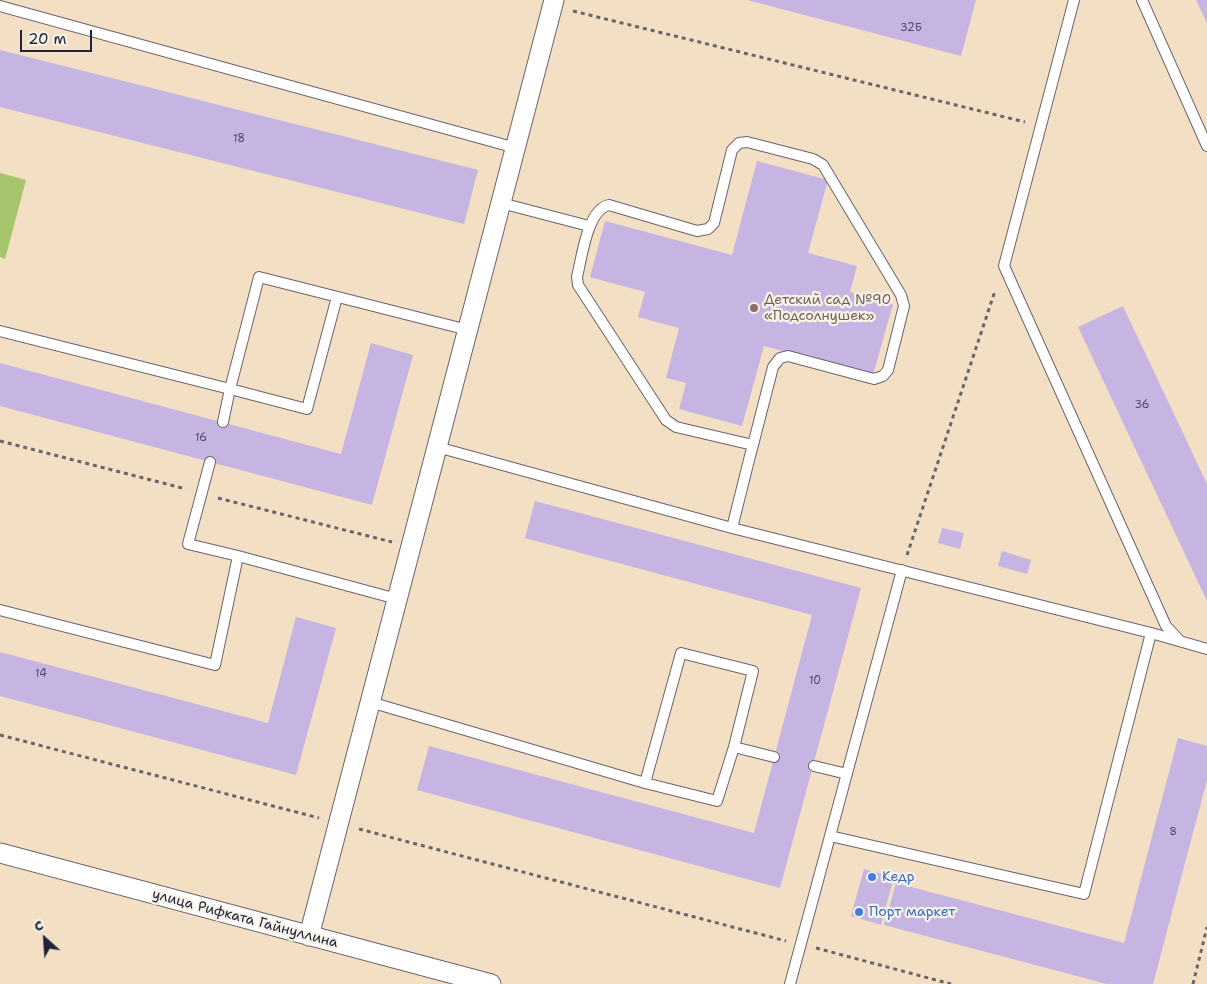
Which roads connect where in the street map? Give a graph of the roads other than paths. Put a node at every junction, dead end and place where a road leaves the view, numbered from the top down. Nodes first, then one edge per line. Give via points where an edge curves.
1 (1074, 0) edge
2 (1142, 0) edge
3 (554, 3) edge
4 (0, 6) edge
5 (1207, 146) edge
6 (516, 148) junction
7 (501, 203) junction
8 (589, 226) junction
9 (337, 296) junction
10 (468, 330) junction
11 (0, 331) edge
12 (230, 389) junction
13 (223, 422) dead end
14 (753, 445) junction
15 (437, 447) junction
16 (210, 462) dead end
17 (732, 528) junction
18 (238, 556) junction
19 (902, 570) junction
20 (397, 598) junction
21 (0, 610) edge
22 (1151, 633) junction
23 (1180, 641) junction
24 (1207, 650) edge
25 (370, 702) junction
26 (734, 747) junction
27 (774, 757) dead end
28 (814, 766) dead end
29 (846, 774) junction
30 (645, 783) junction
31 (830, 836) junction
32 (0, 853) edge
33 (309, 936) junction
34 (491, 984) edge
35 (790, 984) edge

1 - 23 lane via 1004,266 1166,626
2 - 5 lane
3 - 6 street
4 - 6 lane
6 - 7 street
7 - 8 lane
7 - 10 street
8 - 14 lane via 578,285 666,420 676,427
8 - 14 lane via 597,211 609,205 696,231 708,229 714,223 732,150 739,143 747,142 813,159 823,165 901,295 904,306 888,370 874,379 788,356 780,358 773,367
9 - 10 lane
9 - 12 lane via 307,409
9 - 12 lane via 258,277
10 - 15 street
11 - 12 lane
12 - 13 lane
14 - 17 lane
15 - 17 lane
15 - 20 street
16 - 18 lane via 188,544
17 - 19 lane
18 - 20 lane
18 - 21 lane via 215,664
19 - 22 lane
19 - 29 lane
20 - 25 street
22 - 23 lane
22 - 31 lane via 1084,894
23 - 24 lane
25 - 30 lane
25 - 33 street
26 - 27 lane
26 - 30 lane via 716,801
26 - 30 lane via 753,671 681,653
28 - 29 lane
29 - 31 lane
31 - 35 lane
32 - 33 street, улица Рифката Гайнуллина
33 - 34 street, улица Рифката Гайнуллина

